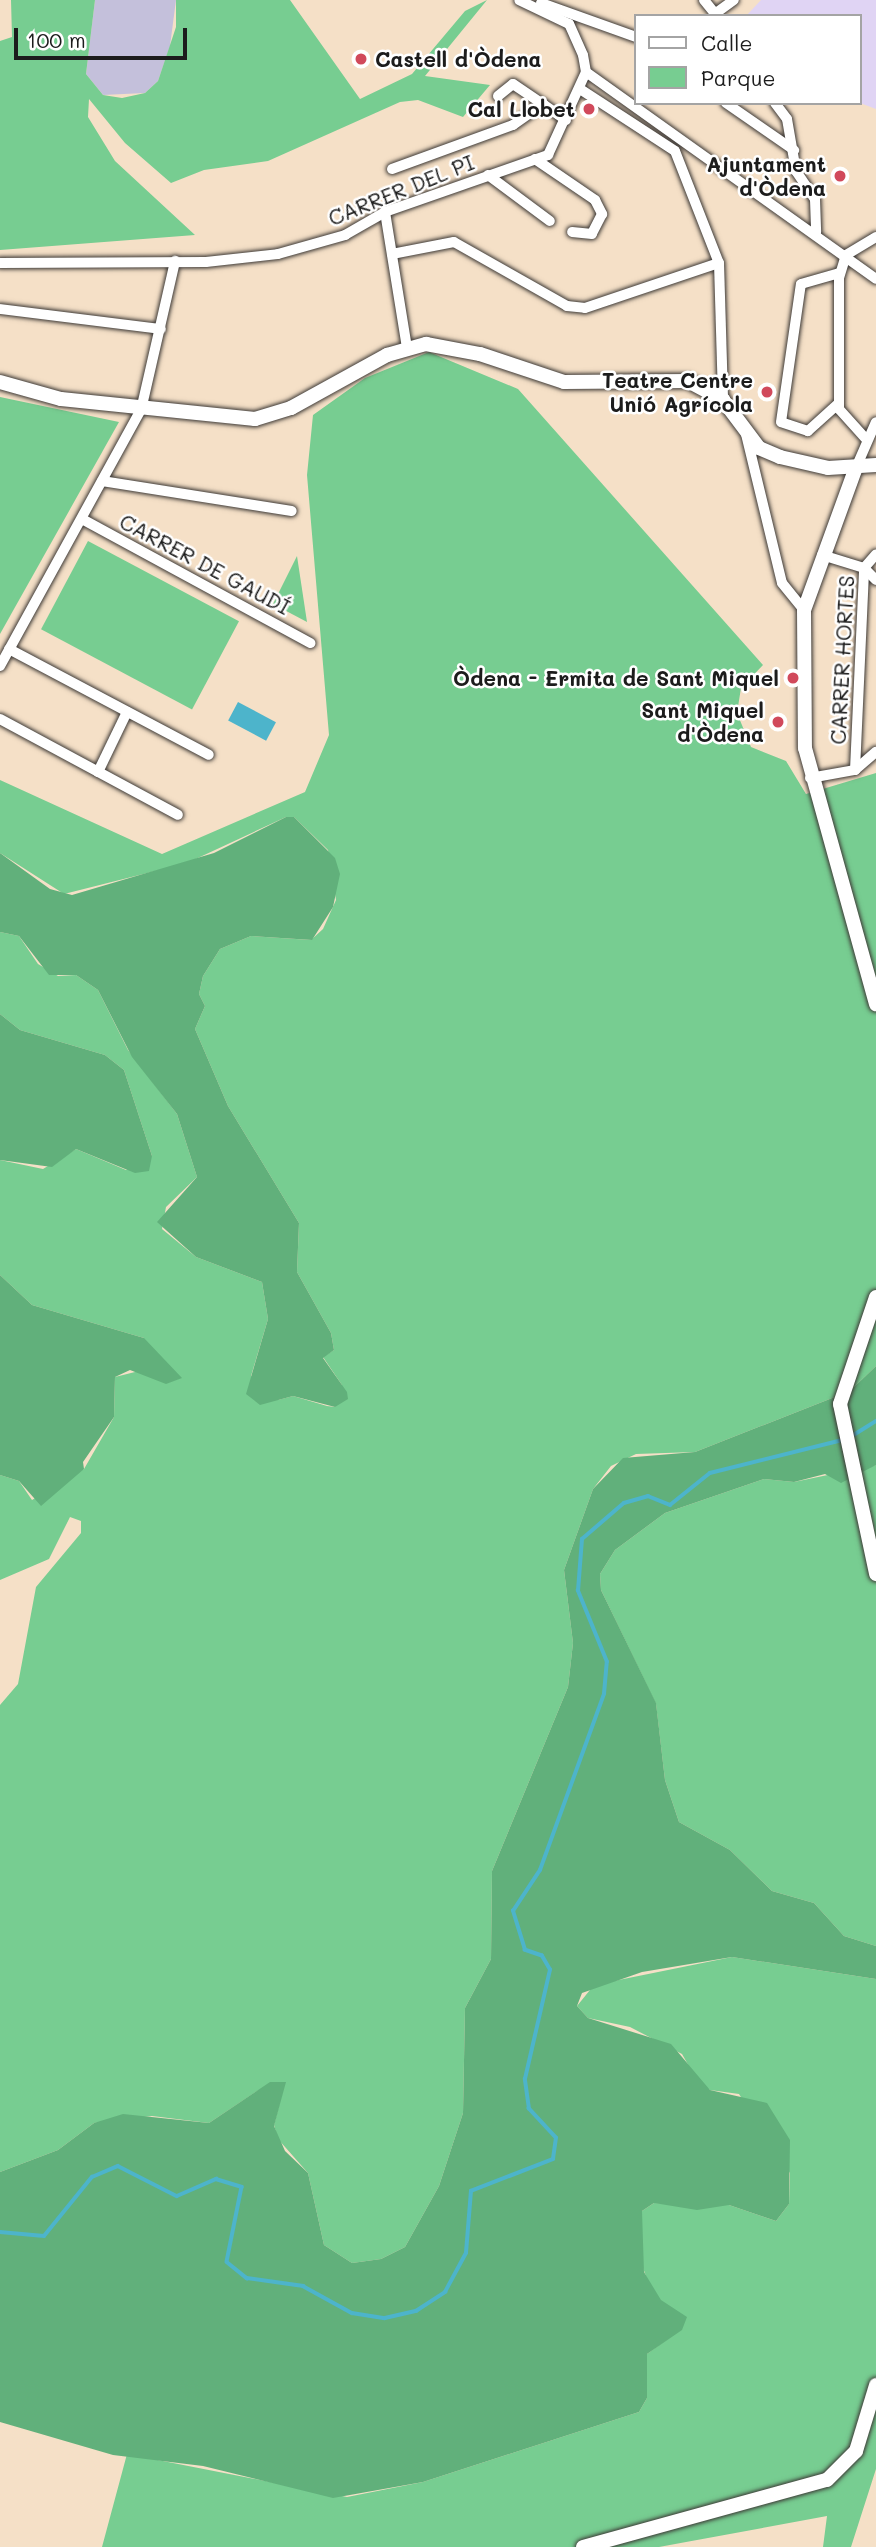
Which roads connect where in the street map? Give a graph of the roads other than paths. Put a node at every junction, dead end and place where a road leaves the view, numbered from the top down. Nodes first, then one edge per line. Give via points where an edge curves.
1 (519, 0) edge
2 (527, 0) edge
3 (704, 0) edge
4 (734, 0) edge
5 (717, 14) edge
6 (634, 36) edge
7 (586, 72) junction
8 (580, 89) junction
9 (498, 96) dead end
10 (543, 104) junction
11 (729, 105) edge
12 (776, 105) edge
13 (566, 120) junction
14 (794, 149) junction
15 (535, 159) junction
16 (392, 169) dead end
17 (488, 175) junction
18 (385, 212) junction
19 (550, 221) dead end
20 (572, 232) dead end
21 (816, 232) junction
22 (876, 237) edge
23 (392, 254) junction
24 (846, 255) junction
25 (175, 261) junction
26 (0, 263) edge
27 (719, 263) junction
28 (839, 273) junction
29 (876, 279) edge
30 (0, 309) edge
31 (161, 328) junction
32 (407, 348) junction
33 (0, 382) edge
34 (723, 400) junction
35 (839, 403) junction
36 (141, 410) junction
37 (876, 422) edge
38 (745, 427) junction
39 (865, 438) junction
40 (876, 465) edge
41 (855, 470) junction
42 (102, 481) junction
43 (292, 511) dead end
44 (82, 519) junction
45 (876, 554) edge
46 (822, 555) junction
47 (864, 568) junction
48 (876, 580) edge
49 (804, 610) junction
50 (310, 643) dead end
51 (9, 649) junction
52 (0, 666) edge
53 (127, 712) junction
54 (0, 719) edge
55 (876, 752) edge
56 (209, 755) dead end
57 (855, 771) junction
58 (98, 772) junction
59 (810, 778) junction
60 (178, 815) dead end
61 (876, 1004) edge
62 (876, 1297) edge
63 (876, 1574) edge
64 (876, 2385) edge
65 (583, 2547) edge

1 - 7 street via 569,24 580,38
2 - 6 street via 578,12
3 - 5 street
4 - 5 street
7 - 8 street, CARRER DEL PI
7 - 21 street via 756,200
8 - 13 street, CARRER DEL PI
8 - 27 street via 675,151
9 - 10 street via 513,84
10 - 13 street
10 - 16 street via 513,125
11 - 14 street
12 - 14 street via 787,119
13 - 15 street, CARRER DEL PI via 548,155
14 - 21 street via 796,171 815,199
15 - 17 street, CARRER DEL PI
15 - 20 street via 595,200 602,214 592,234
17 - 18 street, CARRER DEL PI
17 - 19 street
18 - 23 street
18 - 25 street, CARRER DEL PI via 345,235 278,254
21 - 24 street
22 - 24 street
23 - 27 street via 454,242 567,306 585,309
23 - 32 street
24 - 28 street
24 - 29 street
25 - 26 street, CARRER DEL PI
25 - 31 street
27 - 34 street
28 - 35 street
28 - 35 street via 801,284 781,422 808,431
30 - 31 street
31 - 36 street
32 - 34 street via 426,344 480,354 564,382 688,381
32 - 36 street via 271,417
33 - 36 street via 61,399
34 - 38 street
35 - 39 street
36 - 42 street
37 - 39 street
38 - 41 street via 760,447 780,457
38 - 49 street via 748,464 782,583 789,599
39 - 41 street
40 - 41 street
41 - 46 street
42 - 43 street
42 - 44 street
44 - 50 street, CARRER DE GAUDÍ
44 - 51 street
45 - 47 street, CARRER HORTES
46 - 47 street
46 - 49 street
47 - 48 street
47 - 57 street, CARRER HORTES
49 - 59 street
51 - 52 street
51 - 53 street
53 - 56 street
53 - 58 street
54 - 58 street
55 - 57 street
57 - 59 street
58 - 60 street
59 - 61 street
62 - 63 street via 842,1387 844,1439
64 - 65 street via 856,2451 827,2480

